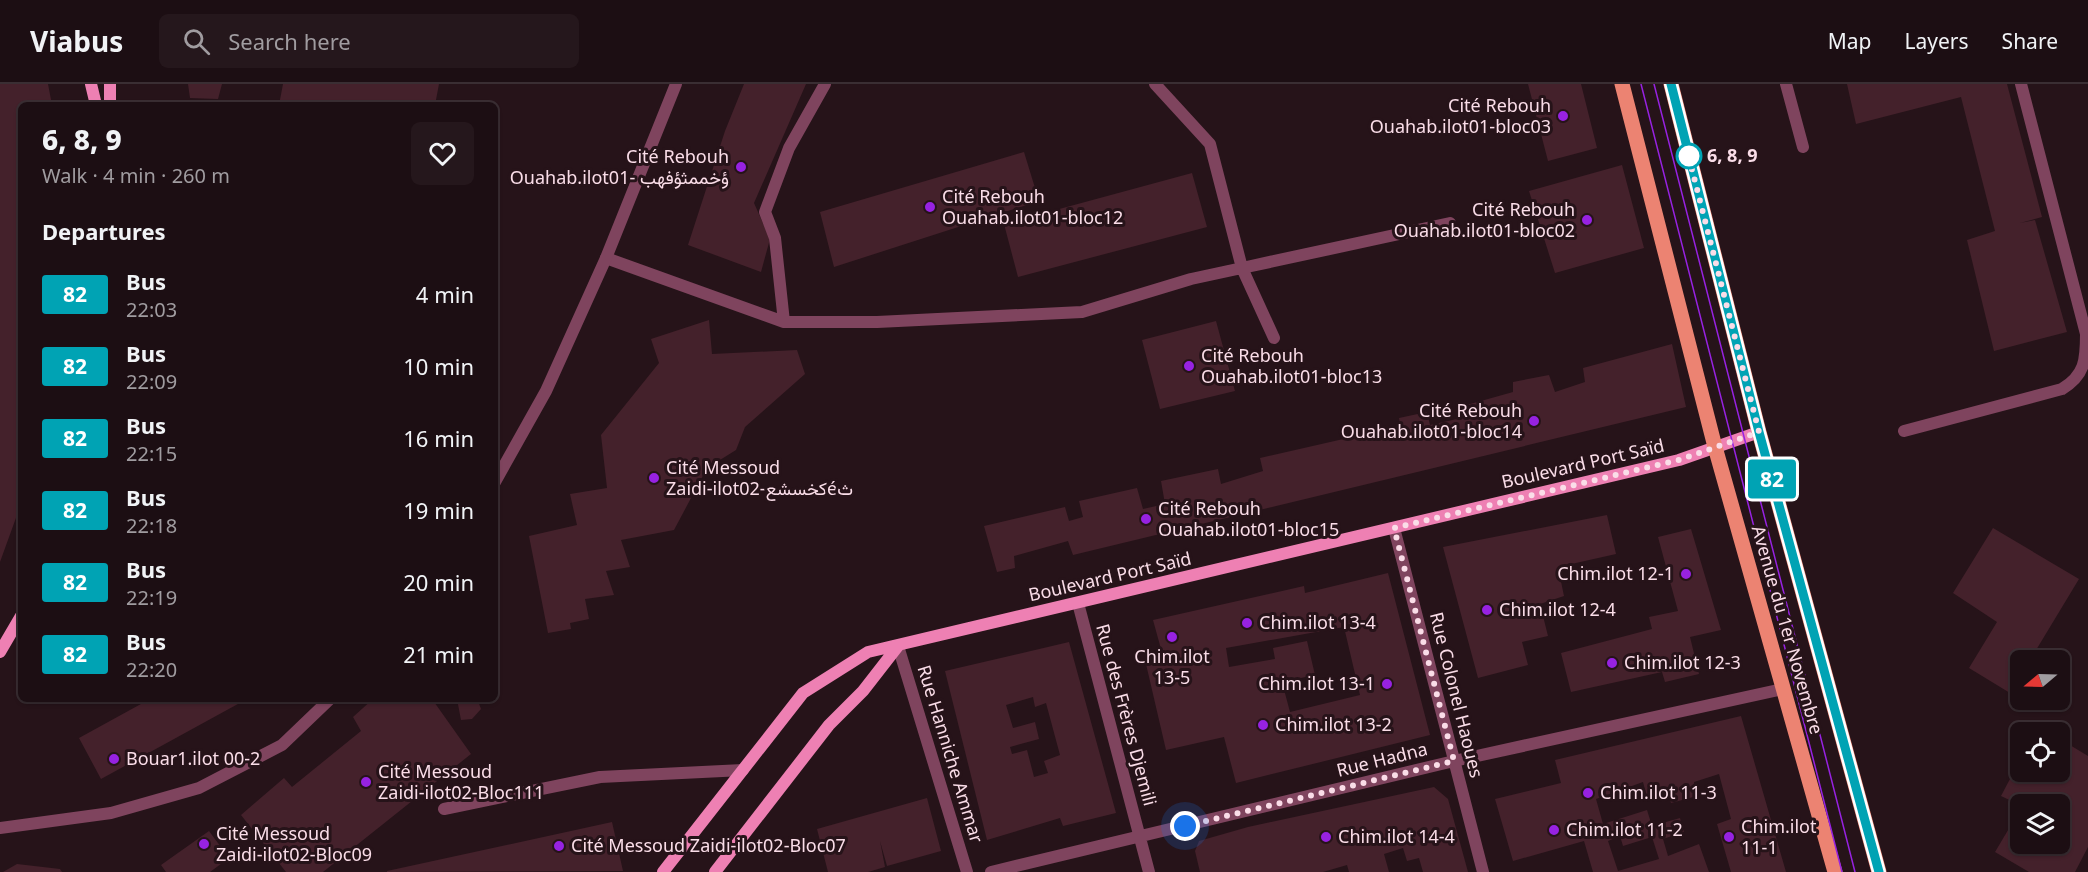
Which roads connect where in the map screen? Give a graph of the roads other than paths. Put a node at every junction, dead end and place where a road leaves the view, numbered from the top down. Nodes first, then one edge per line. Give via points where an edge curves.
1 (91, 84) edge
2 (110, 84) edge
3 (676, 84) edge
4 (825, 84) edge
5 (1155, 84) edge
6 (1622, 84) edge
7 (1671, 84) edge
8 (1786, 84) edge
9 (2021, 84) edge
10 (95, 102) edge
11 (110, 102) edge
12 (1803, 147) dead end
13 (1450, 223) dead end
14 (606, 258) junction
15 (1242, 268) junction
16 (784, 322) junction
17 (1274, 339) dead end
18 (1904, 431) dead end
19 (1759, 432) junction
20 (1715, 447) junction
21 (498, 477) edge
22 (1394, 528) junction
23 (1078, 603) junction
24 (18, 621) edge
25 (898, 646) junction
26 (0, 652) edge
27 (1783, 689) junction
28 (327, 702) edge
29 (1454, 761) junction
30 (743, 770) junction
31 (444, 809) dead end
32 (0, 828) edge
33 (1140, 837) junction
34 (663, 872) edge
35 (715, 872) edge
36 (967, 872) edge
37 (991, 872) edge
38 (1149, 872) edge
39 (1483, 872) edge
40 (1835, 872) edge
41 (1879, 872) edge

1 - 10 main road
2 - 11 main road
3 - 14 street
4 - 16 street via 789,148 765,212 775,238
5 - 15 street via 1210,144
6 - 20 main road, Avenue du 1er Novembre
7 - 19 main road, Avenue du 1er Novembre
8 - 12 street
9 - 18 street via 2086,334 2083,366 2076,380 2062,389
13 - 15 street
14 - 16 street
14 - 21 street via 546,391
15 - 16 street via 1082,312 877,322
15 - 17 street
19 - 20 main road, Boulevard Port Saïd
19 - 41 main road, Avenue du 1er Novembre
20 - 22 main road, Boulevard Port Saïd via 1679,460
20 - 27 main road, Avenue du 1er Novembre
22 - 23 main road, Boulevard Port Saïd
22 - 29 street, Rue Colonel Haoues
23 - 25 main road, Boulevard Port Saïd
23 - 33 street, Rue des Frères Djemili
24 - 26 main road
25 - 30 main road, Boulevard Port Saïd via 868,652 803,693
25 - 35 main road via 863,691 829,725
25 - 36 street, Rue Hanniche Ammar
27 - 29 street, Rue Hadna
27 - 40 main road, Avenue du 1er Novembre
28 - 32 street via 282,746 200,788 111,813
29 - 33 street, Rue Hadna
29 - 39 street, Rue Colonel Haoues
30 - 31 street via 600,777
30 - 34 main road, Boulevard Port Saïd
33 - 37 street, Rue Hadna
33 - 38 street, Rue des Frères Djemili

